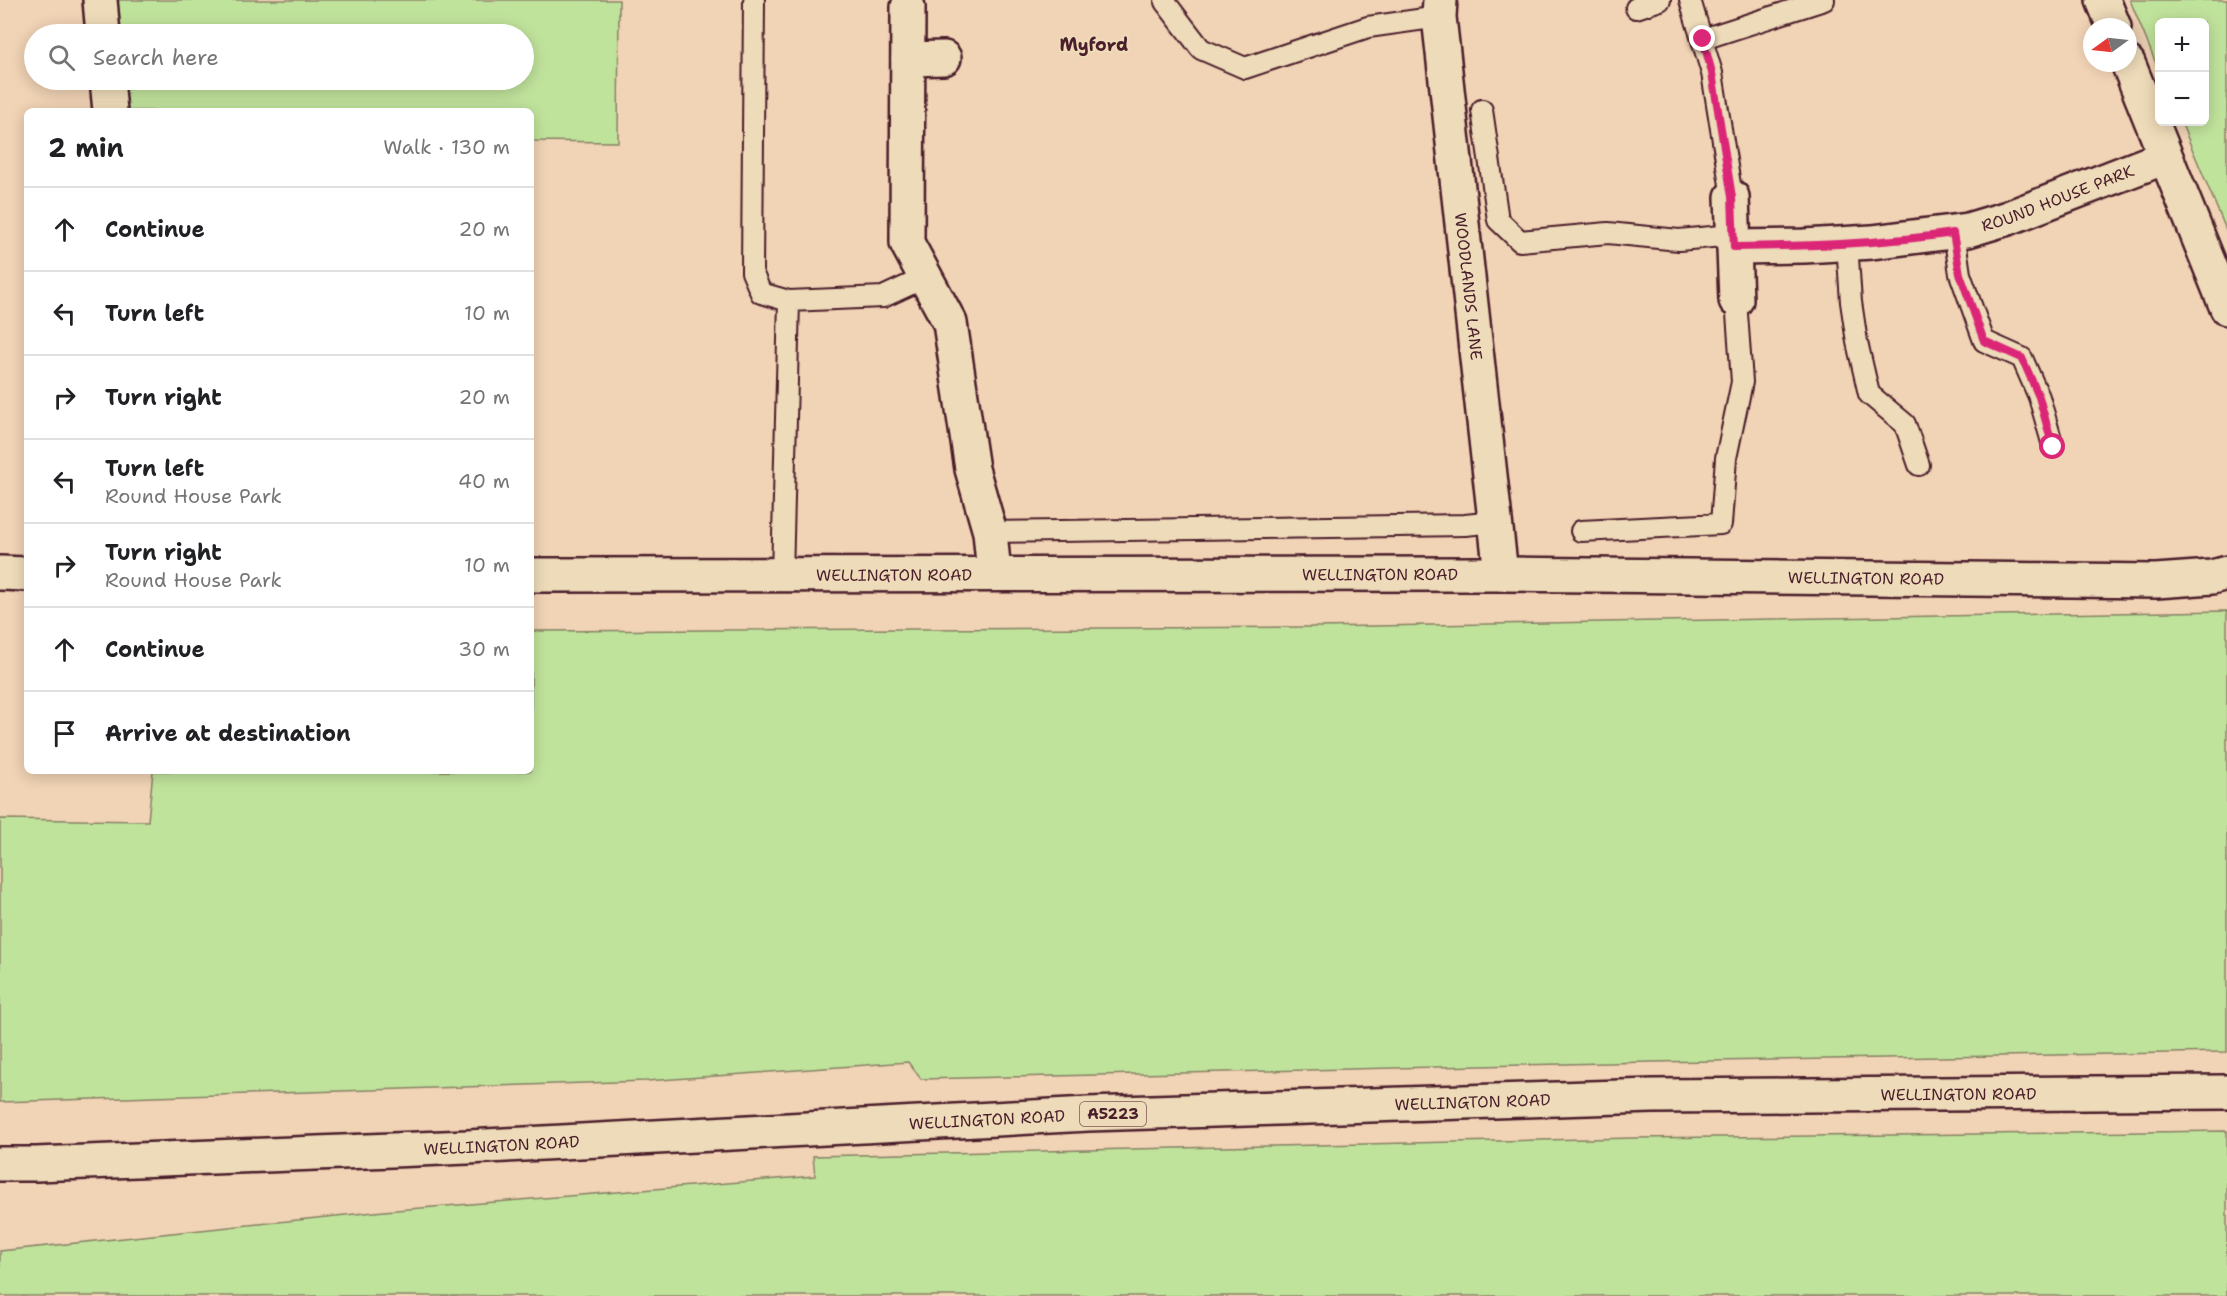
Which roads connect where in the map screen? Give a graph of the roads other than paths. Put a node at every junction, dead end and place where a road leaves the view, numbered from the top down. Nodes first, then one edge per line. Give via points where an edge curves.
1 (100, 0) edge
2 (754, 0) edge
3 (1660, 0) edge
4 (1690, 0) edge
5 (1824, 0) edge
6 (2103, 0) edge
7 (1165, 2) dead end
8 (908, 7) dead end
9 (1439, 8) edge
10 (1636, 8) dead end
11 (2110, 18) edge
12 (102, 24) edge
13 (1703, 39) junction
14 (944, 58) dead end
15 (908, 59) junction
16 (2132, 72) edge
17 (108, 90) edge
18 (110, 108) edge
19 (1482, 110) dead end
20 (2165, 157) junction
21 (1732, 197) joint
22 (1953, 233) junction
23 (1733, 241) junction
24 (1847, 243) junction
25 (924, 278) junction
26 (1736, 300) joint
27 (789, 301) junction
28 (2227, 308) edge
29 (2053, 447) dead end
30 (1919, 465) dead end
31 (1495, 522) junction
32 (1581, 531) dead end
33 (990, 532) junction
34 (0, 573) edge
35 (2227, 573) edge
36 (24, 574) edge
37 (994, 574) junction
38 (1501, 574) junction
39 (534, 575) edge
40 (782, 576) junction
41 (2227, 1092) edge
42 (0, 1164) edge

1 - 12 street
2 - 27 lane via 752,272 761,293
3 - 10 lane
4 - 13 lane
5 - 13 lane
6 - 11 street
7 - 9 lane via 1201,49 1245,68
8 - 15 street
9 - 31 street, WOODLANDS LANE
13 - 21 lane
14 - 15 street
15 - 25 street via 907,243
16 - 20 street
17 - 18 street
19 - 23 lane via 1498,220 1520,241 1608,233
20 - 22 street, ROUND HOUSE PARK via 2008,218
20 - 28 street
21 - 23 street
22 - 24 street, ROUND HOUSE PARK
22 - 29 lane via 1960,274 1984,341 2022,358 2039,397
23 - 24 street, ROUND HOUSE PARK
23 - 26 street
24 - 30 lane via 1851,302 1869,394 1905,424
25 - 27 lane via 884,297
25 - 33 street via 950,323 972,469
26 - 32 lane via 1742,382 1726,458 1721,524
27 - 40 lane
31 - 33 lane
31 - 38 street, WOODLANDS LANE
33 - 37 street
34 - 36 street
35 - 38 street, WELLINGTON ROAD via 2156,581
37 - 38 street, WELLINGTON ROAD
37 - 40 street, WELLINGTON ROAD
39 - 40 street, WELLINGTON ROAD
41 - 42 street, WELLINGTON ROAD / A5223 via 1618,1097 1088,1114 468,1147

